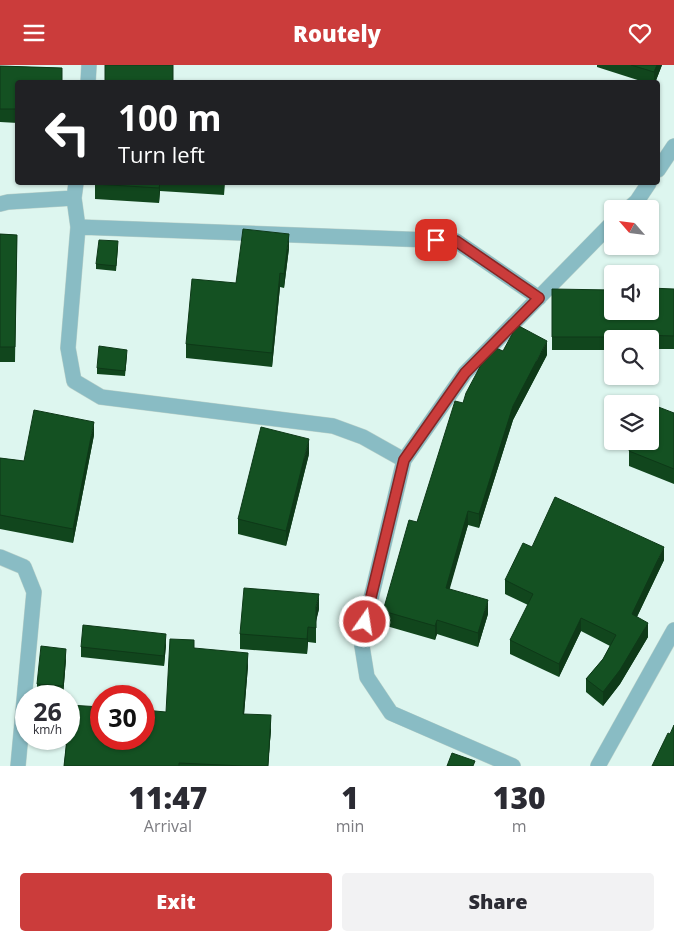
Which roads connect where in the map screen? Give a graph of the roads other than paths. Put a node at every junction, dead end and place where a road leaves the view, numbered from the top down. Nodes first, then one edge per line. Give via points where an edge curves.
1 (89, 65) edge
2 (88, 80) edge
3 (674, 145) edge
4 (660, 167) edge
5 (76, 185) edge
6 (648, 185) edge
7 (74, 198) junction
8 (638, 200) edge
9 (0, 204) edge
10 (78, 227) junction
11 (604, 231) edge
12 (539, 298) junction
13 (404, 460) junction
14 (0, 557) edge
15 (674, 630) edge
16 (18, 766) edge
17 (513, 766) edge
18 (598, 766) edge

1 - 2 street
3 - 4 street
5 - 7 street
6 - 8 street
7 - 9 street
7 - 10 street
10 - 12 street via 456,241
10 - 13 street via 68,348 74,381 100,397 332,426 363,437
11 - 12 street
12 - 13 street via 465,373
13 - 17 street via 361,640 367,677 391,713
14 - 16 street via 24,567 34,592
15 - 18 street

